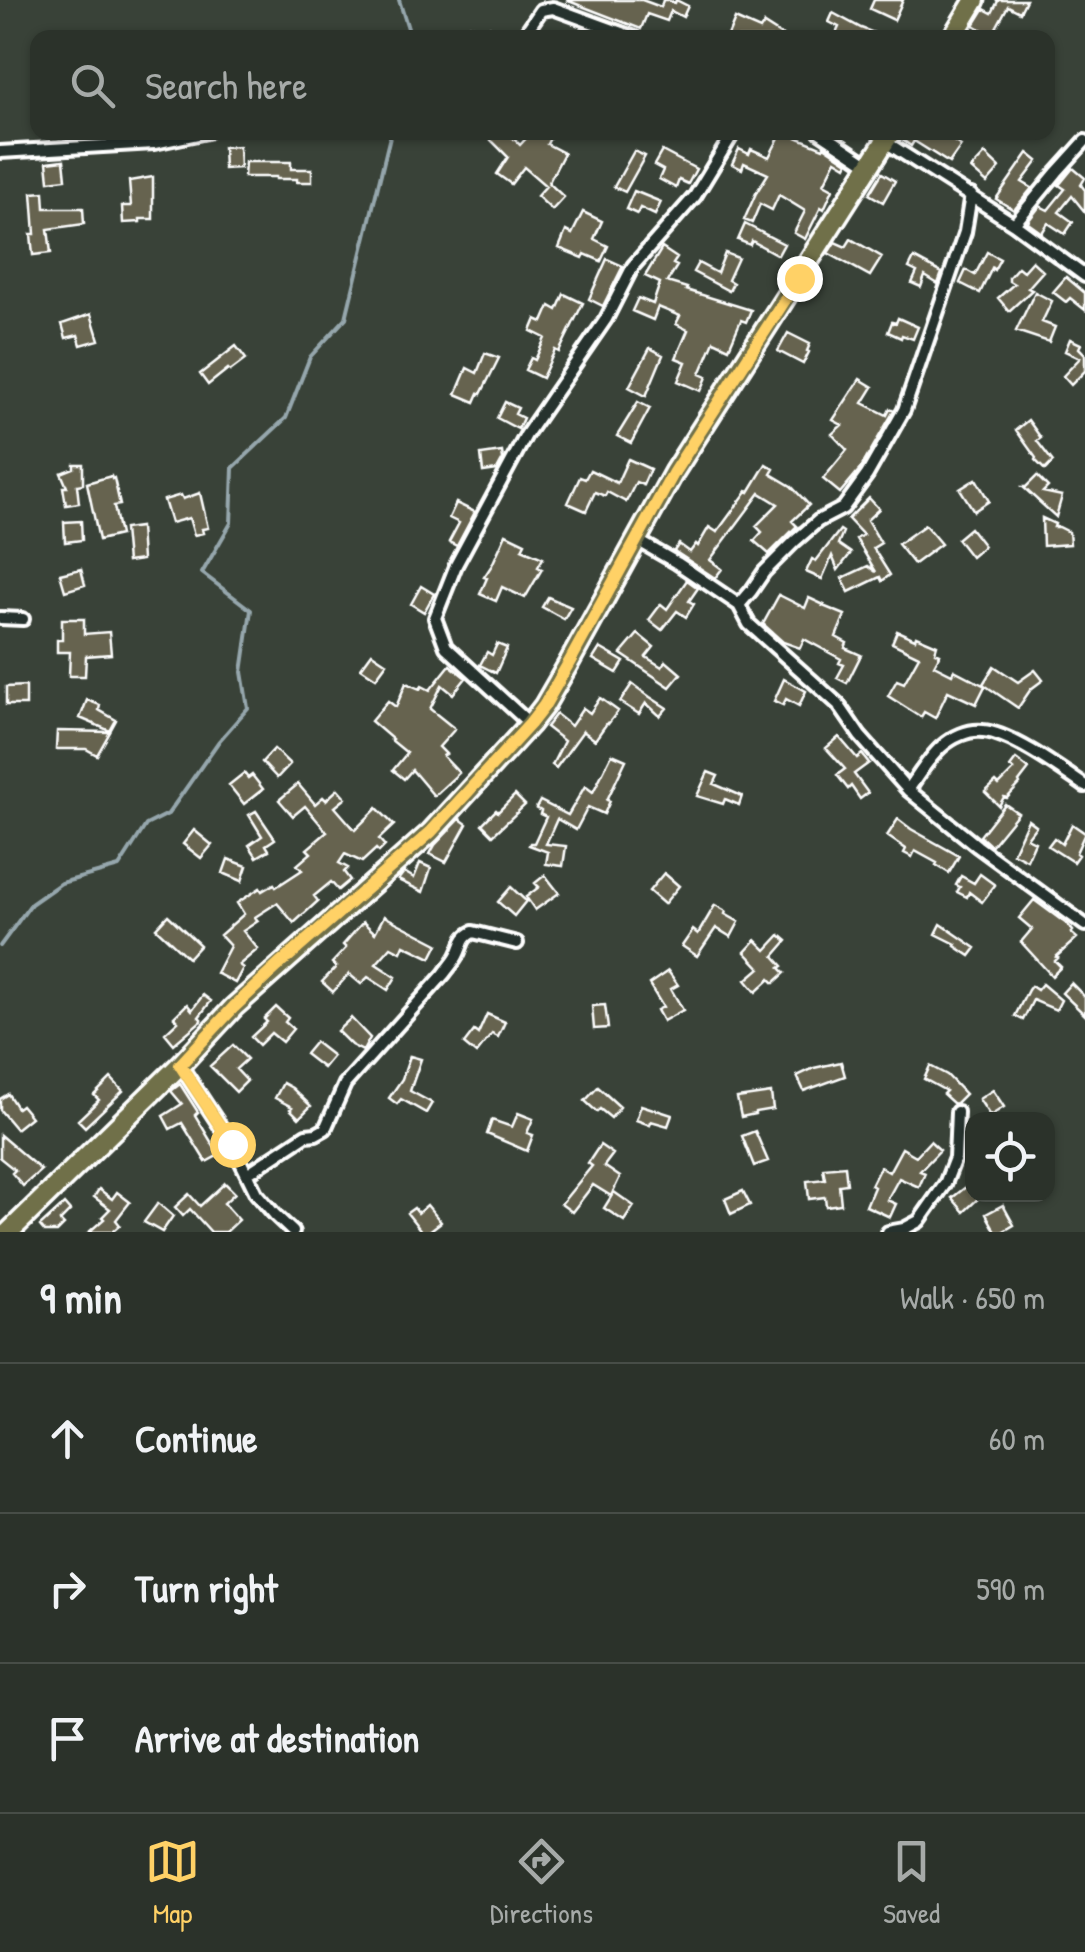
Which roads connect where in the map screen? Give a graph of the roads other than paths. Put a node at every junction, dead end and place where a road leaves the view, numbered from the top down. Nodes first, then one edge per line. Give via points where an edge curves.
1 (975, 0) edge
2 (527, 30) edge
3 (613, 30) edge
4 (957, 30) edge
5 (168, 140) edge
6 (729, 140) edge
7 (832, 140) edge
8 (885, 140) edge
9 (891, 140) edge
10 (1085, 141) edge
11 (0, 152) edge
12 (869, 165) junction
13 (971, 195) junction
14 (1014, 224) junction
15 (1085, 276) edge
16 (637, 540) junction
17 (739, 604) junction
18 (0, 618) edge
19 (23, 619) dead end
20 (530, 724) junction
21 (1085, 786) edge
22 (908, 790) junction
23 (1085, 925) edge
24 (517, 943) dead end
25 (180, 1065) junction
26 (957, 1112) dead end
27 (247, 1174) junction
28 (9, 1232) edge
29 (294, 1232) edge
30 (888, 1232) edge

1 - 4 main road
2 - 3 street via 541,10 552,8
5 - 11 street
6 - 20 street via 695,196 634,266 526,435 435,618 446,646
7 - 12 street
8 - 12 main road
9 - 13 street
10 - 14 street
12 - 16 main road
13 - 14 street
13 - 17 street via 965,232 910,395 868,476 843,508 794,541
14 - 15 street
16 - 17 street
16 - 20 main road
17 - 22 street via 749,624 838,704
18 - 19 street
20 - 25 main road via 431,832 269,974
21 - 22 street via 1024,747 981,730 942,746
22 - 23 street
24 - 27 street via 468,934 444,974 346,1084 325,1129
25 - 27 street
25 - 28 main road
26 - 30 street via 955,1158 945,1184 919,1221
27 - 29 street

